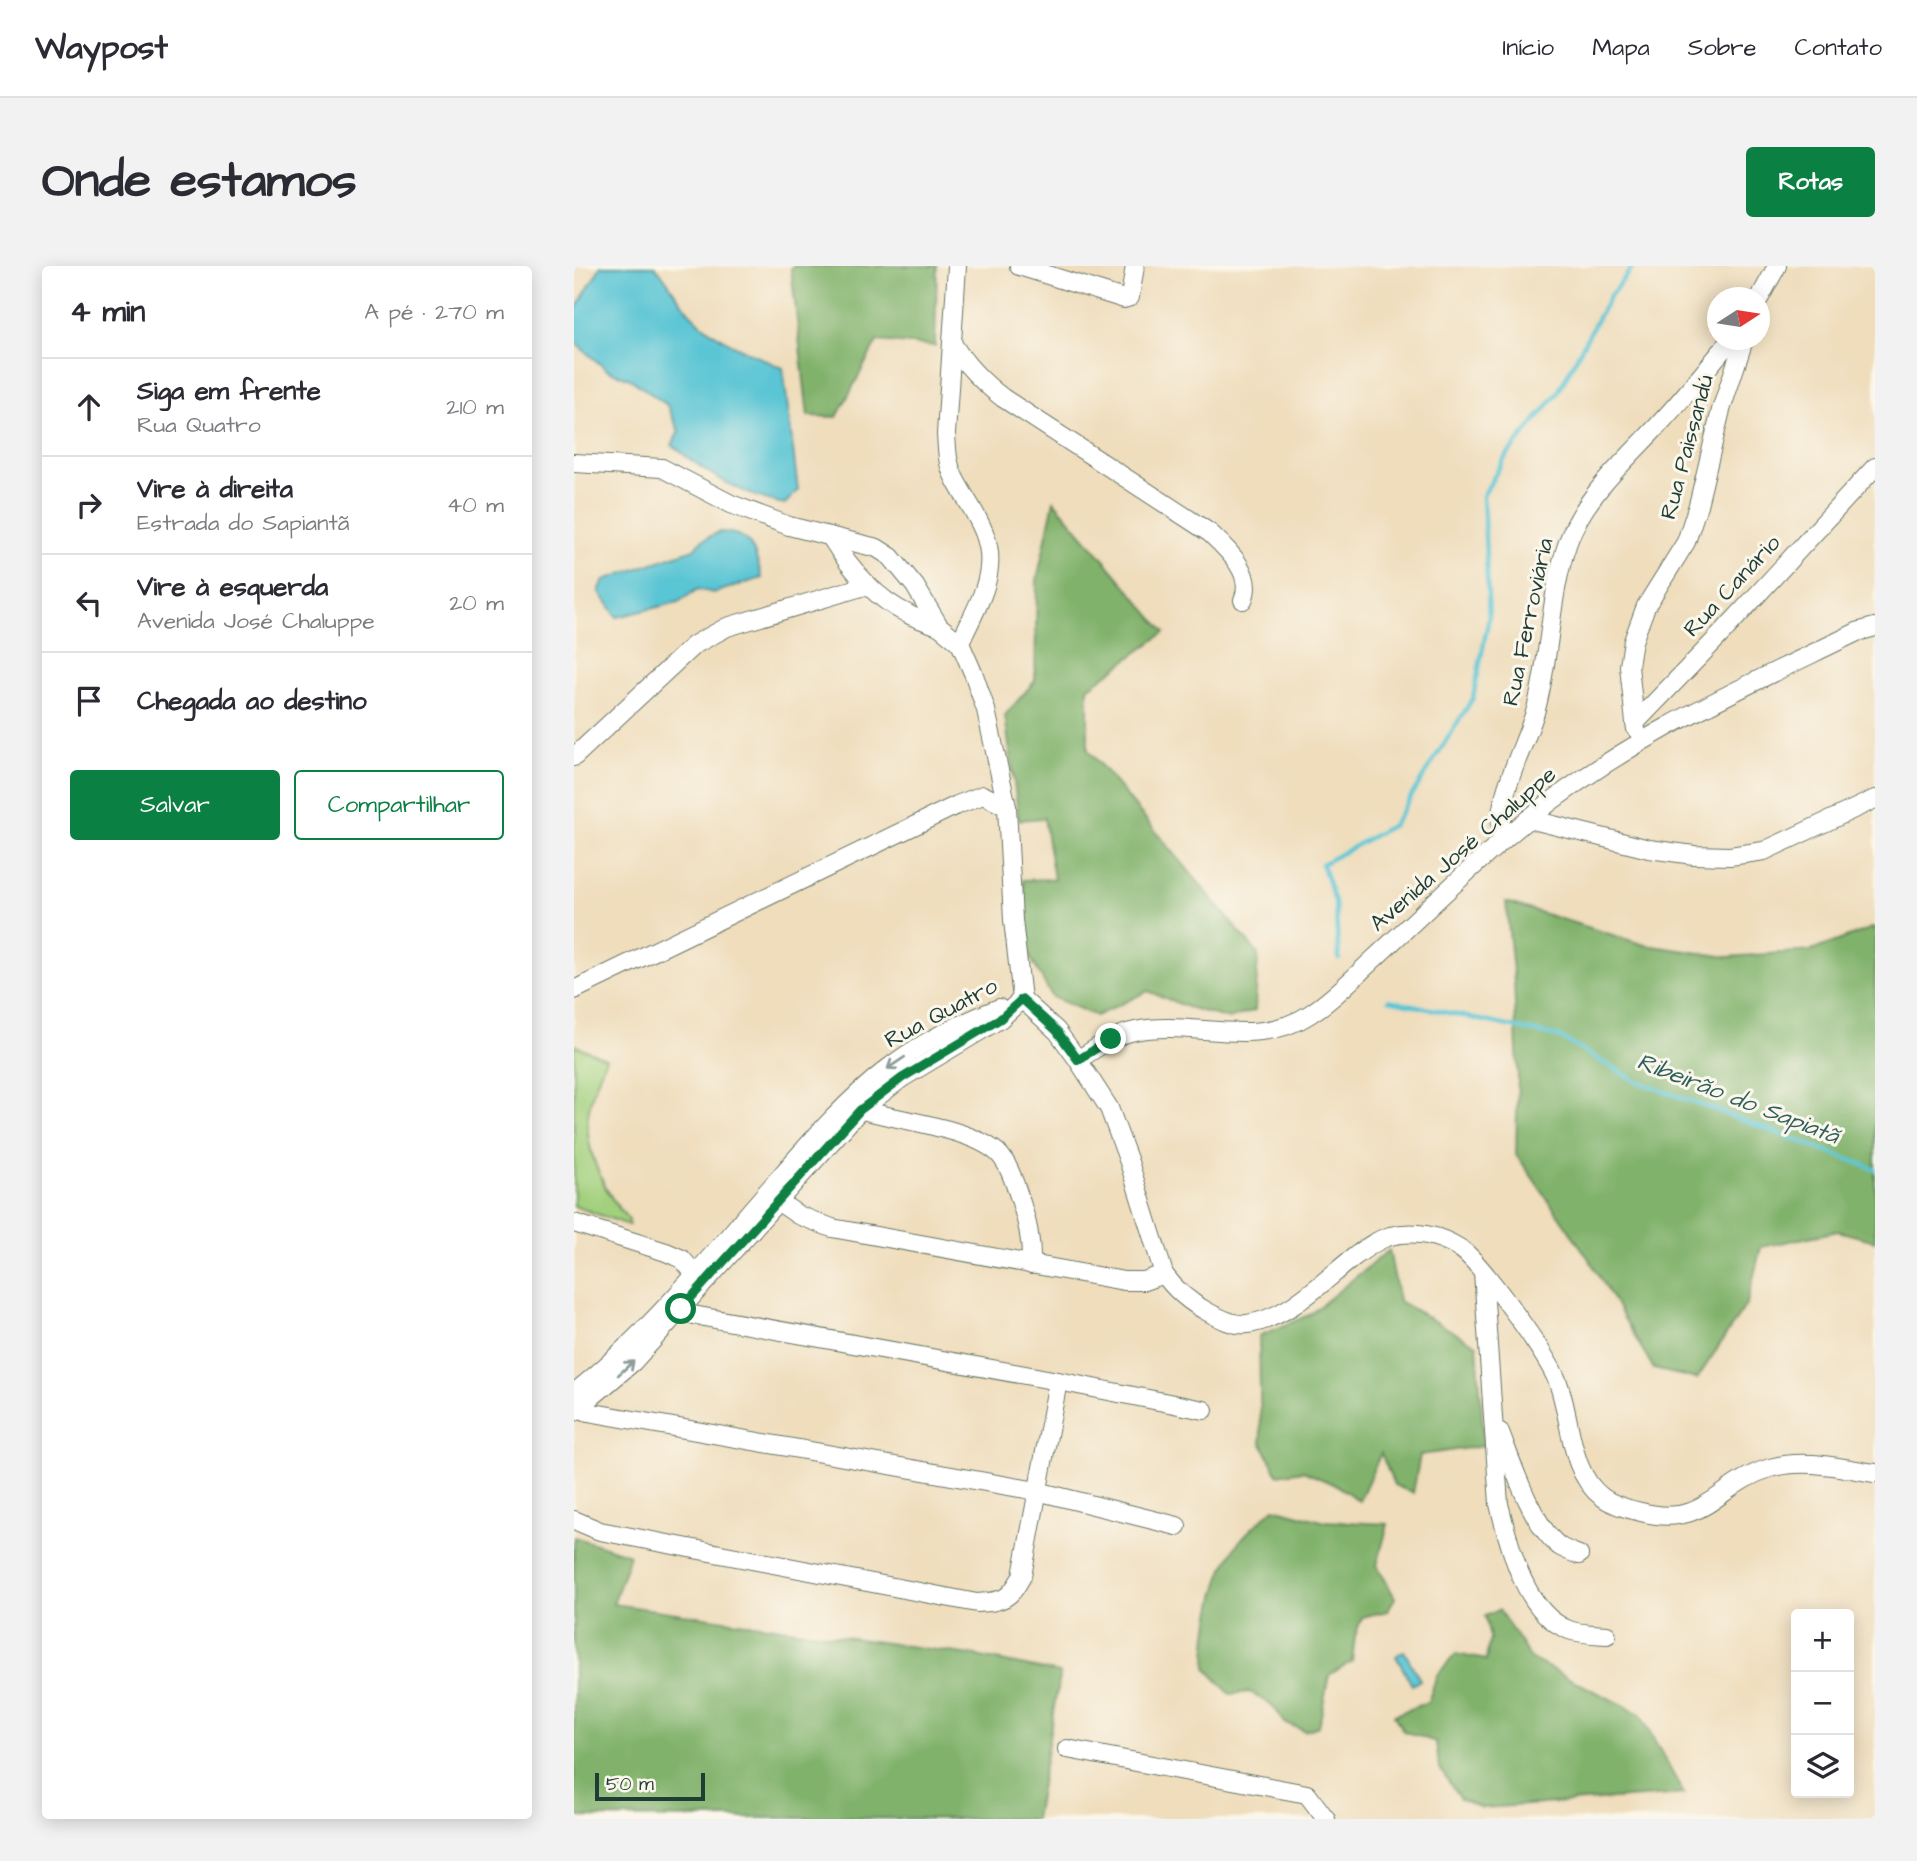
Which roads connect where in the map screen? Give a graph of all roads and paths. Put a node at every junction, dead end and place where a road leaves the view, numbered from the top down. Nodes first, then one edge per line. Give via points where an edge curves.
1 (957, 266) edge
2 (1019, 266) edge
3 (1135, 266) edge
4 (1777, 266) edge
5 (1766, 287) edge
6 (952, 344) junction
7 (1722, 350) edge
8 (1741, 350) edge
9 (574, 464) edge
10 (1875, 467) edge
11 (830, 536) junction
12 (868, 585) junction
13 (1243, 600) dead end
14 (939, 626) junction
15 (1875, 627) edge
16 (960, 643) junction
17 (1635, 723) junction
18 (1640, 741) junction
19 (577, 747) edge
20 (1875, 799) edge
21 (1007, 807) junction
22 (1529, 819) junction
23 (1503, 840) junction
24 (574, 990) edge
25 (1022, 999) junction
26 (1078, 1060) junction
27 (853, 1107) junction
28 (771, 1197) junction
29 (574, 1223) edge
30 (1031, 1265) junction
31 (1483, 1272) junction
32 (695, 1274) junction
33 (1164, 1275) junction
34 (675, 1306) junction
35 (1058, 1381) junction
36 (575, 1405) edge
37 (1204, 1410) dead end
38 (1493, 1412) junction
39 (1875, 1473) edge
40 (1037, 1491) junction
41 (574, 1520) edge
42 (1177, 1526) dead end
43 (1579, 1555) dead end
44 (1607, 1635) dead end
45 (1067, 1749) dead end
46 (1326, 1819) edge

1 - 6 street
2 - 3 street via 1124,299 1130,297
4 - 5 street
6 - 13 street via 966,366 1003,398 1210,533 1243,573 1247,592
6 - 16 street via 947,458 981,522 989,567
7 - 23 street, Rua Ferroviária via 1603,484 1569,540 1556,583 1536,711 1501,810
8 - 17 street, Rua Paissandú via 1686,542 1646,606 1633,641 1629,666
9 - 11 street via 662,468 731,504
10 - 17 street, Rua Canário
11 - 12 street
11 - 14 street via 891,556
12 - 14 street via 909,615
12 - 19 street via 727,627 694,645
14 - 16 street
15 - 18 street, Avenida José Chaluppe via 1720,698
16 - 21 street via 986,710
17 - 18 street
18 - 22 street, Avenida José Chaluppe
20 - 22 street via 1764,851 1730,856 1649,849
21 - 24 street via 983,795 957,804
21 - 25 street
22 - 23 street, Avenida José Chaluppe
23 - 26 street, Avenida José Chaluppe via 1310,1015 1268,1032 1133,1031
25 - 26 street via 1057,1031
25 - 27 street, Rua Quatro via 921,1047 888,1068
26 - 33 street via 1109,1108
27 - 28 street, Rua Quatro
27 - 30 street via 969,1136 1000,1154 1012,1176 1032,1240
28 - 30 street via 798,1215 831,1228
28 - 32 street, Rua Quatro
28 - 34 street, Rua Quatro
29 - 32 street via 666,1252 682,1259
30 - 33 street via 1124,1281
31 - 33 street via 1462,1250 1441,1238 1419,1233 1390,1236 1370,1245 1286,1310 1246,1325 1220,1320 1195,1305
31 - 38 street
31 - 39 street via 1548,1360 1564,1401 1580,1467 1590,1485 1623,1508 1679,1517 1752,1475 1784,1465
32 - 34 street, Rua Quatro
34 - 35 street via 693,1315
34 - 36 street, Rua Quatro via 594,1378
35 - 37 street
35 - 40 street
36 - 40 street via 588,1412
38 - 43 street via 1521,1487 1543,1527 1557,1545
38 - 44 street via 1500,1504 1521,1578 1551,1618 1569,1630
40 - 41 street via 1022,1576 1013,1593 977,1603 600,1531
40 - 42 street
45 - 46 street via 1307,1794

